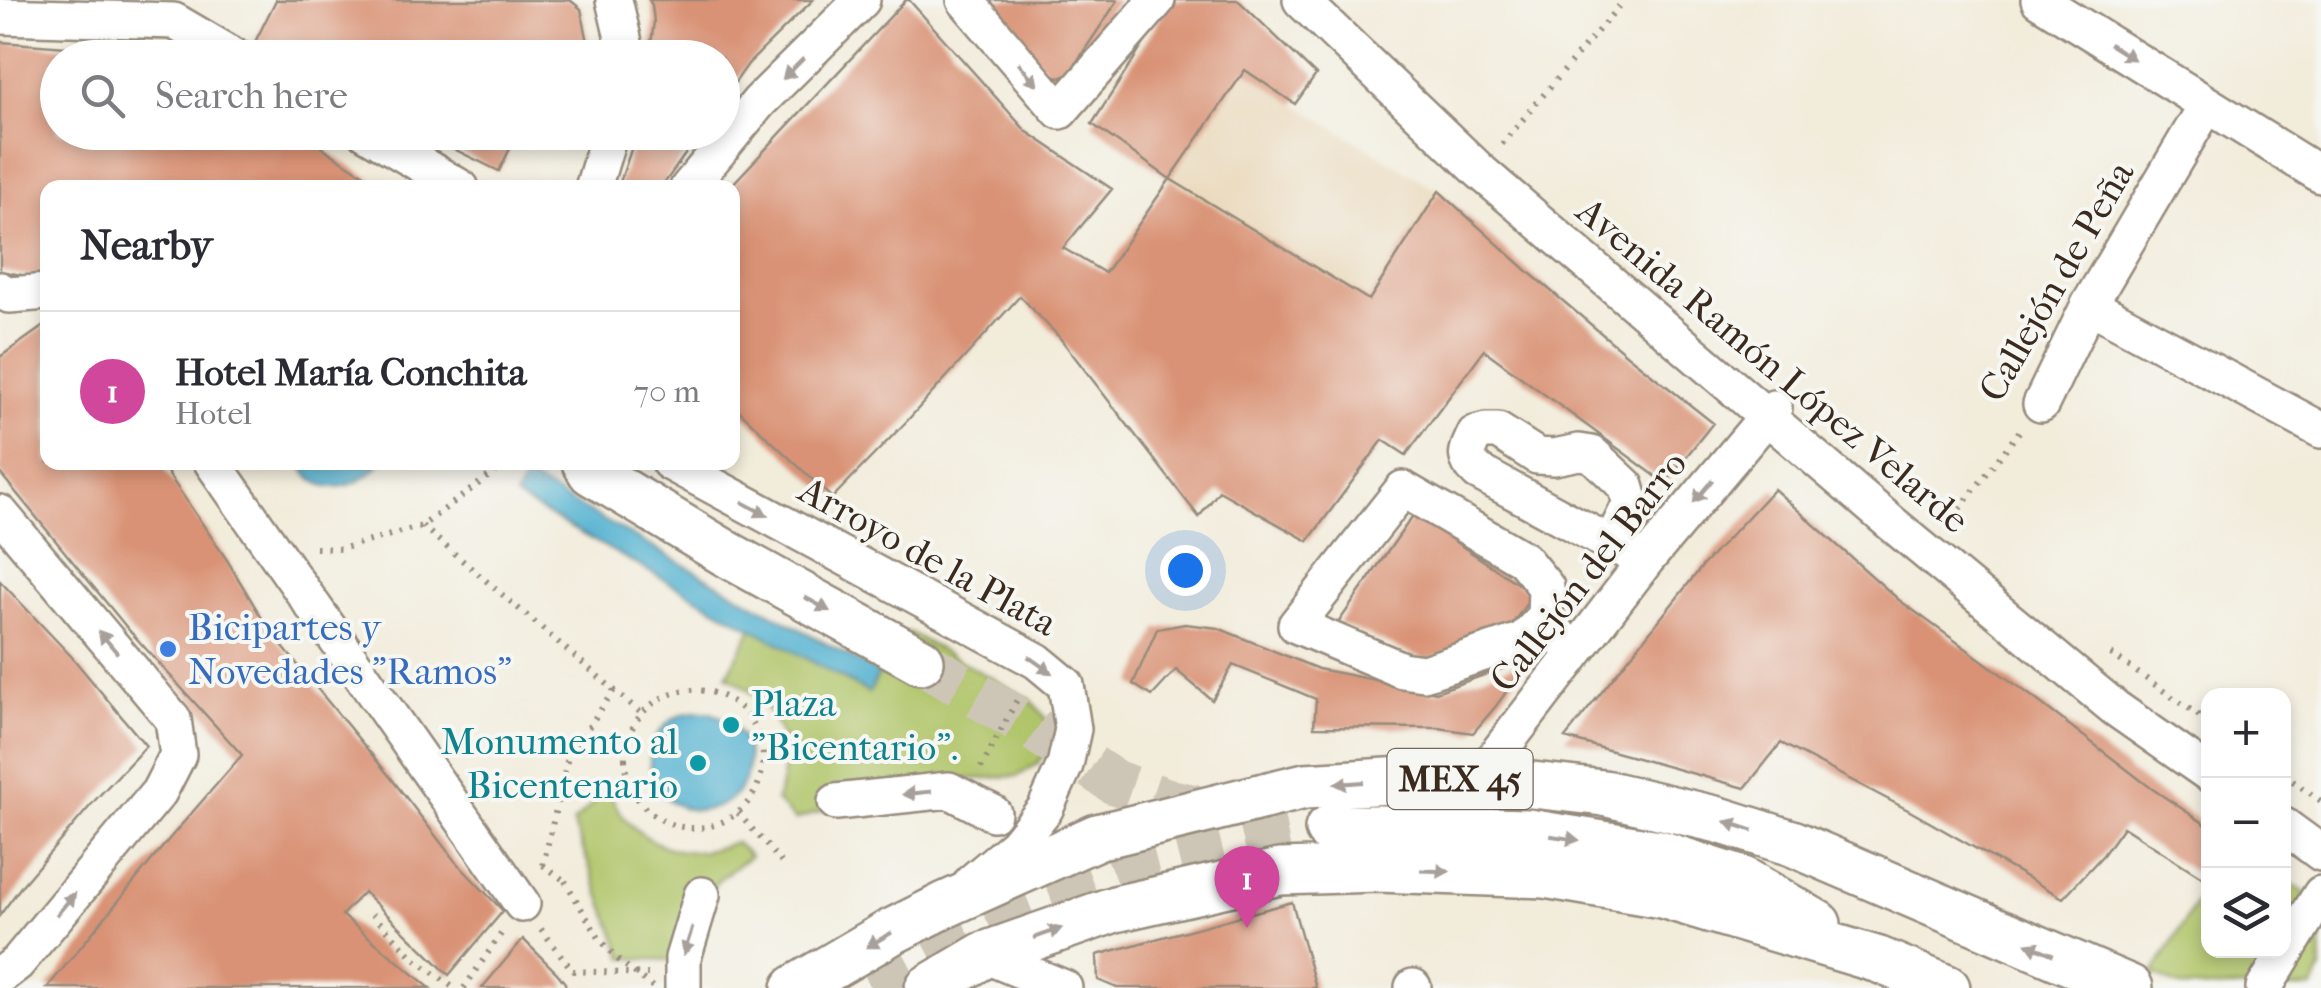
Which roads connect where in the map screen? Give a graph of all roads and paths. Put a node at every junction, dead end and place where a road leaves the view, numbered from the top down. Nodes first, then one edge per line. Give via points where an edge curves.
1 (614, 0) edge
2 (862, 0) edge
3 (964, 0) edge
4 (1157, 0) edge
5 (1300, 0) edge
6 (1318, 0) edge
7 (1624, 0) edge
8 (2039, 0) edge
9 (0, 16) edge
10 (206, 40) edge
11 (623, 40) edge
12 (2207, 105) junction
13 (740, 125) edge
14 (397, 150) edge
15 (605, 150) edge
16 (719, 150) edge
17 (1488, 161) junction
18 (2321, 175) edge
19 (448, 180) edge
20 (595, 180) edge
21 (695, 180) edge
22 (40, 293) edge
23 (3, 296) edge
24 (2089, 304) junction
25 (2041, 404) joint
26 (1770, 412) junction
27 (2321, 430) edge
28 (218, 470) edge
29 (493, 470) edge
30 (590, 470) edge
31 (684, 470) edge
32 (0, 512) edge
33 (422, 526) junction
34 (1934, 541) junction
35 (1611, 544) dead end
36 (270, 546) junction
37 (1646, 560) junction
38 (1546, 616) junction
39 (1573, 654) junction
40 (921, 660) tunnel mouth
41 (614, 690) junction
42 (1020, 694) dead end
43 (641, 713) junction
44 (2201, 750) edge
45 (2201, 768) edge
46 (980, 771) dead end
47 (2288, 778) edge
48 (1478, 779) junction
49 (2321, 801) edge
50 (836, 802) dead end
51 (2291, 809) edge
52 (738, 813) junction
53 (994, 813) dead end
54 (1328, 829) tunnel mouth
55 (2321, 829) edge
56 (2291, 831) edge
57 (2321, 853) edge
58 (783, 864) dead end
59 (543, 865) dead end
60 (565, 881) dead end
61 (2321, 894) edge
62 (702, 896) dead end
63 (522, 904) junction
64 (945, 905) junction
65 (372, 914) dead end
66 (984, 955) junction
67 (1879, 960) junction
68 (0, 976) edge
69 (673, 984) edge
70 (454, 988) edge
71 (464, 988) edge
72 (795, 988) edge
73 (928, 988) edge
74 (1064, 988) edge
75 (1946, 988) edge
76 (2130, 988) edge
77 (2264, 988) edge

1 - 11 street
2 -> 13 street
3 -> 4 street via 1060,111
5 - 26 street, Avenida Ramón López Velarde via 1481,172
6 - 17 street, Avenida Ramón López Velarde
7 - 17 path
8 -> 12 street
9 - 10 street via 174,21
12 - 18 street
12 - 24 street, Callejón de Peña
14 - 19 street
15 - 20 street
16 -> 21 street
17 - 26 street, Avenida Ramón López Velarde
22 - 23 street
24 - 25 street, Callejón de Peña
24 - 27 street
25 - 34 path, Callejón de Peña
26 - 34 street, Avenida Ramón López Velarde
26 -> 37 street, Callejón del Barro
26 - 45 street, Avenida Ramón López Velarde via 1945,568 2116,708
28 - 36 street
29 - 33 path
30 -> 40 main road
31 -> 64 street, Arroyo de la Plata via 1037,661 1066,685 1073,729 1044,808 1016,845
68 -> 32 street via 158,792 178,755 173,719
33 - 36 path via 341,549
33 - 41 path
34 - 44 street, Avenida Ramón López Velarde via 2048,637
35 - 37 street
36 - 63 street
37 - 39 street, Callejón del Barro
38 - 38 street via 1546,587 1523,559 1403,489 1296,625 1424,673 1523,640
38 - 39 street
39 - 48 street, Callejón del Barro
41 - 43 path
41 - 59 path via 568,757
42 - 46 path
43 - 52 path via 626,743 625,764 640,803 675,826 717,824
43 - 52 path via 672,694 696,690 739,707 755,726 762,772
47 - 49 path
48 -> 64 main road, MEX 45 via 1306,786 1097,837
76 -> 48 main road, MEX 45 via 1792,844 1719,820 1604,793
53 -> 50 street via 949,790
51 - 55 street
52 - 58 path
54 -> 67 main road via 1528,832 1659,853 1743,880
56 - 57 street
60 - 69 path, bridge via 617,959
61 - 77 street
62 -> 69 street
63 - 69 path via 573,971
63 - 71 path
64 -> 72 main road, MEX 45
65 - 70 path via 416,961
66 -> 67 main road via 1115,909 1243,880 1378,868 1545,875 1662,896
66 - 73 main road
66 - 74 street
67 - 75 main road

